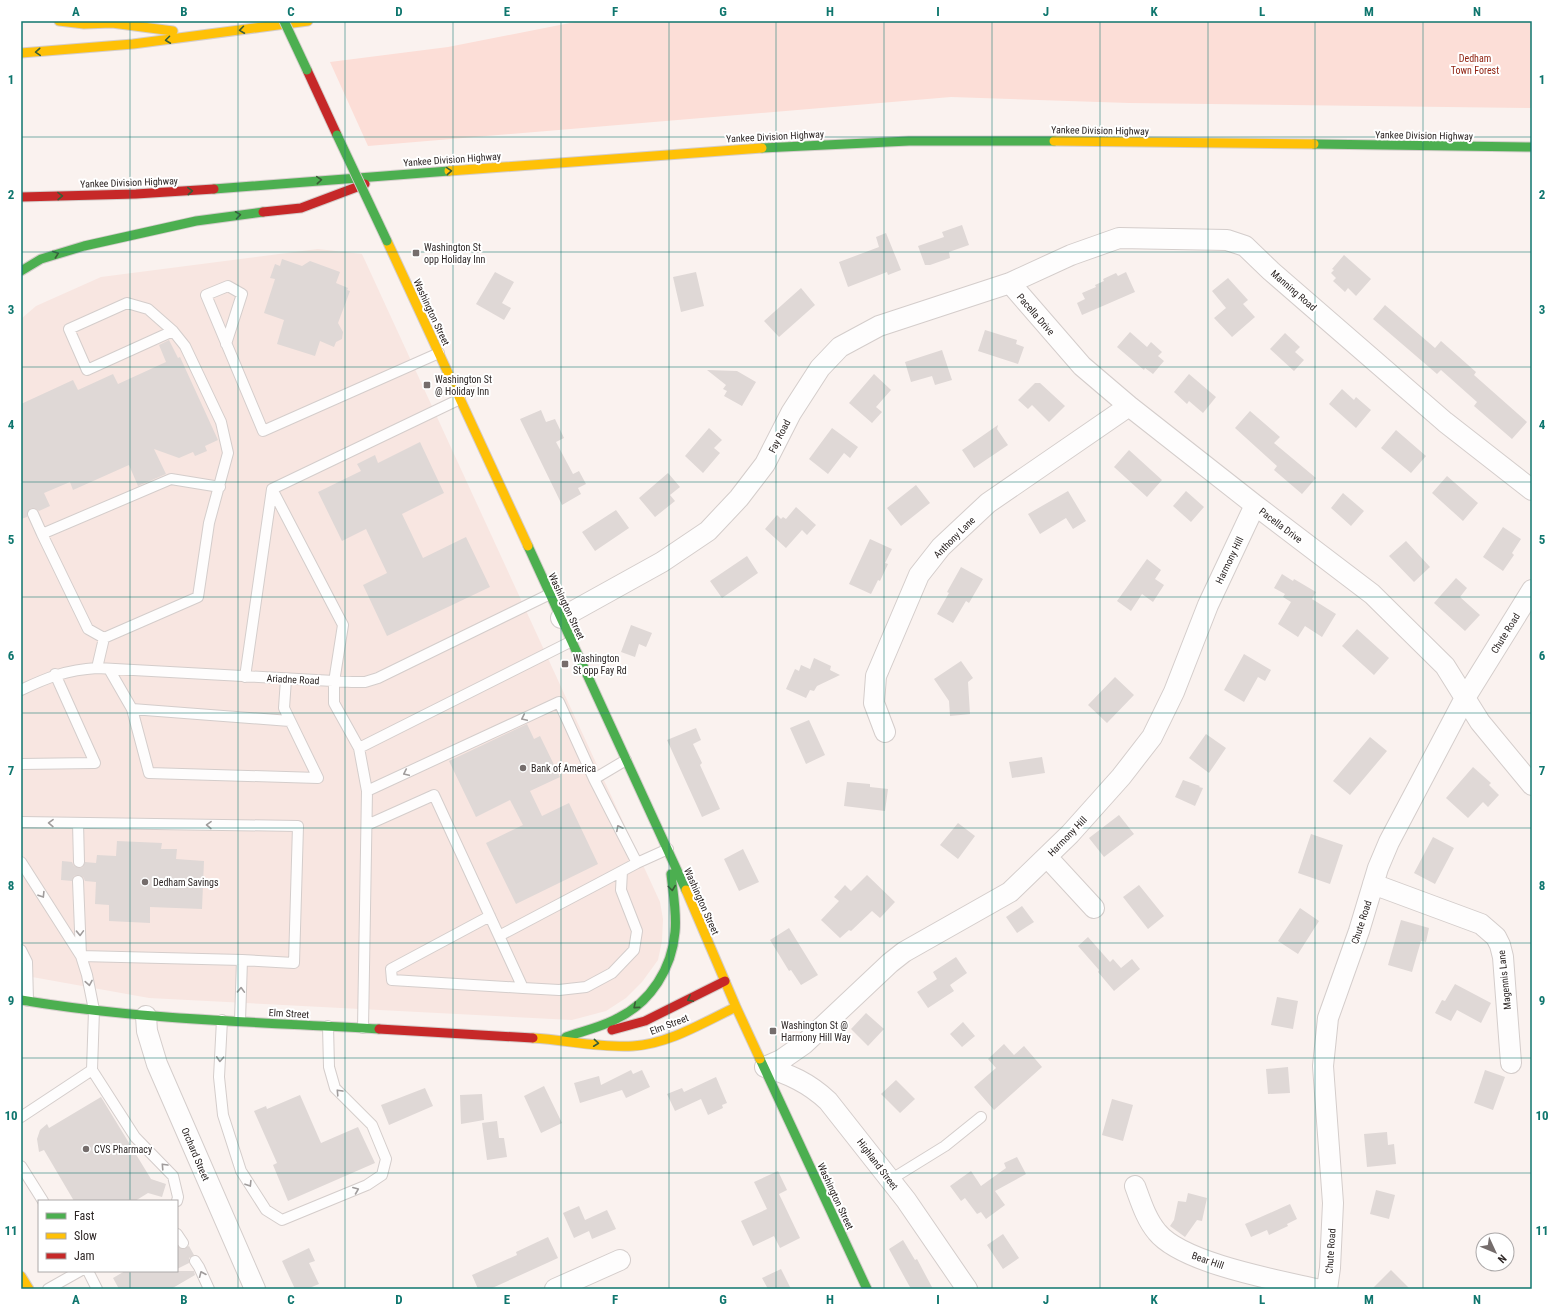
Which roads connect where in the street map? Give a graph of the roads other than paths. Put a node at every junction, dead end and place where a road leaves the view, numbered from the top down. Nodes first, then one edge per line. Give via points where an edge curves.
1 (59, 21) edge
2 (284, 21) edge
3 (308, 21) edge
4 (206, 35) junction
5 (21, 53) edge
6 (1532, 147) edge
7 (390, 175) junction
8 (21, 197) edge
9 (21, 271) edge
10 (1010, 283) junction
11 (173, 331) junction
12 (226, 344) junction
13 (439, 353) junction
14 (460, 399) junction
15 (1129, 406) junction
16 (220, 486) junction
17 (272, 489) junction
18 (1532, 490) edge
19 (1255, 505) junction
20 (34, 514) dead end
21 (42, 534) junction
22 (1532, 590) edge
23 (550, 594) junction
24 (561, 618) junction
25 (104, 638) junction
26 (572, 641) junction
27 (97, 668) junction
28 (109, 669) junction
29 (55, 674) junction
30 (244, 677) junction
31 (286, 679) junction
32 (334, 682) junction
33 (21, 690) edge
34 (1465, 698) junction
35 (132, 709) junction
36 (290, 721) junction
37 (885, 732) dead end
38 (359, 748) junction
39 (626, 760) junction
40 (21, 764) edge
41 (594, 779) junction
42 (1532, 785) edge
43 (367, 791) junction
44 (21, 822) edge
45 (78, 823) junction
46 (367, 826) junction
47 (668, 849) junction
48 (1047, 857) junction
49 (21, 862) edge
50 (79, 862) dead end
51 (637, 863) junction
52 (622, 871) junction
53 (78, 881) dead end
54 (1373, 884) junction
55 (1094, 908) dead end
56 (490, 916) junction
57 (499, 936) junction
58 (21, 950) edge
59 (81, 956) junction
60 (242, 960) junction
61 (725, 981) junction
62 (523, 988) junction
63 (24, 1000) edge
64 (736, 1007) junction
65 (94, 1010) junction
66 (146, 1016) junction
67 (222, 1020) junction
68 (240, 1021) junction
69 (328, 1026) junction
70 (363, 1028) junction
71 (557, 1039) junction
72 (1512, 1063) dead end
73 (765, 1067) junction
74 (92, 1070) junction
75 (21, 1117) edge
76 (981, 1118) dead end
77 (21, 1166) edge
78 (890, 1180) junction
79 (1134, 1186) dead end
80 (42, 1200) edge
81 (177, 1200) edge
82 (178, 1236) edge
83 (183, 1243) dead end
84 (620, 1260) dead end
85 (195, 1261) dead end
86 (78, 1272) edge
87 (88, 1272) edge
88 (21, 1276) edge
89 (28, 1289) edge
90 (48, 1289) edge
91 (97, 1289) edge
92 (209, 1289) edge
93 (255, 1289) edge
94 (555, 1289) edge
95 (867, 1289) edge
96 (967, 1289) edge
97 (1316, 1289) edge
98 (1327, 1289) edge

1 - 4 main road via 84,24 112,23
2 - 13 main road, Washington Street, bridge
3 -> 4 main road
4 -> 5 main road
7 -> 6 main road, Yankee Division Highway via 755,148 909,141 1057,140
8 -> 7 main road, Yankee Division Highway via 144,194
9 -> 7 main road via 62,252 111,239 196,221 301,208
10 - 15 street, Pacella Drive via 1082,366
10 - 18 street, Manning Road via 1071,255 1119,238 1227,240 1245,246 1445,422
10 - 24 street, Fay Road via 879,326 840,347 820,368 791,413 765,464 739,498 708,531 662,562
11 - 11 lane via 87,370 69,329 127,303 148,309
11 - 16 lane via 185,346 221,422 228,453
12 - 12 lane via 242,294 228,286 206,295
12 - 13 lane via 263,432
13 - 14 main road, Washington Street
14 - 17 lane
14 - 23 main road, Washington Street
15 - 19 street, Pacella Drive
15 - 37 street, Anthony Lane via 988,503 941,547 919,575 876,676 874,702
16 - 21 lane via 171,478
16 - 25 lane via 209,523 198,597
17 - 30 lane
17 - 32 lane via 343,625
19 - 34 street, Pacella Drive via 1372,594 1445,666
19 - 48 street, Harmony Hill via 1208,605 1174,692 1152,737 1121,777
20 - 21 lane
21 - 25 lane via 88,629
22 - 34 street, Chute Road
23 - 24 main road, Washington Street
23 - 32 lane, Ariadne Road via 378,678 365,682
24 - 26 main road, Washington Street
25 - 27 lane
26 - 38 lane
26 - 39 main road, Washington Street
27 - 28 lane, Ariadne Road
27 - 29 lane, Ariadne Road
28 - 30 lane, Ariadne Road
28 - 35 lane
29 - 33 lane, Ariadne Road
29 - 40 lane via 95,763
30 - 31 lane, Ariadne Road
31 - 32 lane, Ariadne Road
31 - 36 lane via 284,708
32 - 38 lane via 334,703
34 - 42 street, Pacella Drive via 1480,722
34 - 54 street, Chute Road via 1389,842
35 - 36 lane
35 - 36 lane via 149,773 318,778
38 - 43 lane
39 - 41 lane
39 - 47 main road, Washington Street
41 -> 43 lane via 559,702
51 -> 41 lane
43 - 46 lane
45 -> 44 lane
45 - 50 lane
60 -> 45 lane via 294,963 298,826
46 - 56 lane via 434,795
46 - 70 lane
47 - 51 lane
47 - 61 main road, Washington Street
47 -> 71 main road via 675,933 668,962 660,979 650,994 627,1014
48 - 55 street
48 - 73 street, Harmony Hill via 1010,892 904,952 804,1044 781,1060
49 -> 59 lane
51 - 52 lane
52 - 57 lane
52 - 62 lane via 621,890 637,931 634,950 612,973 586,987 559,990
53 -> 59 lane
54 - 72 street, Magennis Lane via 1481,924 1496,937 1503,957
54 - 98 street, Chute Road via 1328,1018 1324,1066 1333,1203
56 - 57 lane
56 - 62 lane via 391,969 392,980
57 - 62 lane
58 - 63 lane via 27,962
59 - 60 lane
59 -> 65 lane
68 -> 60 lane
61 - 64 main road, Washington Street
61 -> 71 main road, Elm Street via 638,1024
63 - 65 main road, Elm Street
71 -> 64 main road, Elm Street via 635,1046 663,1039
64 - 73 main road, Washington Street
65 - 66 main road, Elm Street
65 - 74 lane
66 - 67 main road, Elm Street
66 - 93 street, Orchard Street via 148,1035 157,1064
67 - 68 main road, Elm Street
67 -> 69 lane via 219,1077 224,1115 241,1171 266,1210 282,1220 367,1185 382,1175 386,1159 372,1125 335,1088 329,1067
68 - 69 main road, Elm Street
69 - 70 main road, Elm Street
70 - 71 main road, Elm Street
73 - 78 street, Highland Street via 798,1079 818,1092 840,1115
73 - 95 main road, Washington Street
74 - 75 lane
81 -> 74 lane via 173,1176 135,1137
76 - 78 lane via 946,1146
77 - 80 lane
78 - 96 street, Highland Street
79 - 97 street, Bear Hill via 1149,1221 1170,1244 1183,1252 1260,1277
82 - 83 lane
84 - 94 street
92 -> 85 lane
86 - 90 lane
87 - 91 lane
88 - 89 main road

